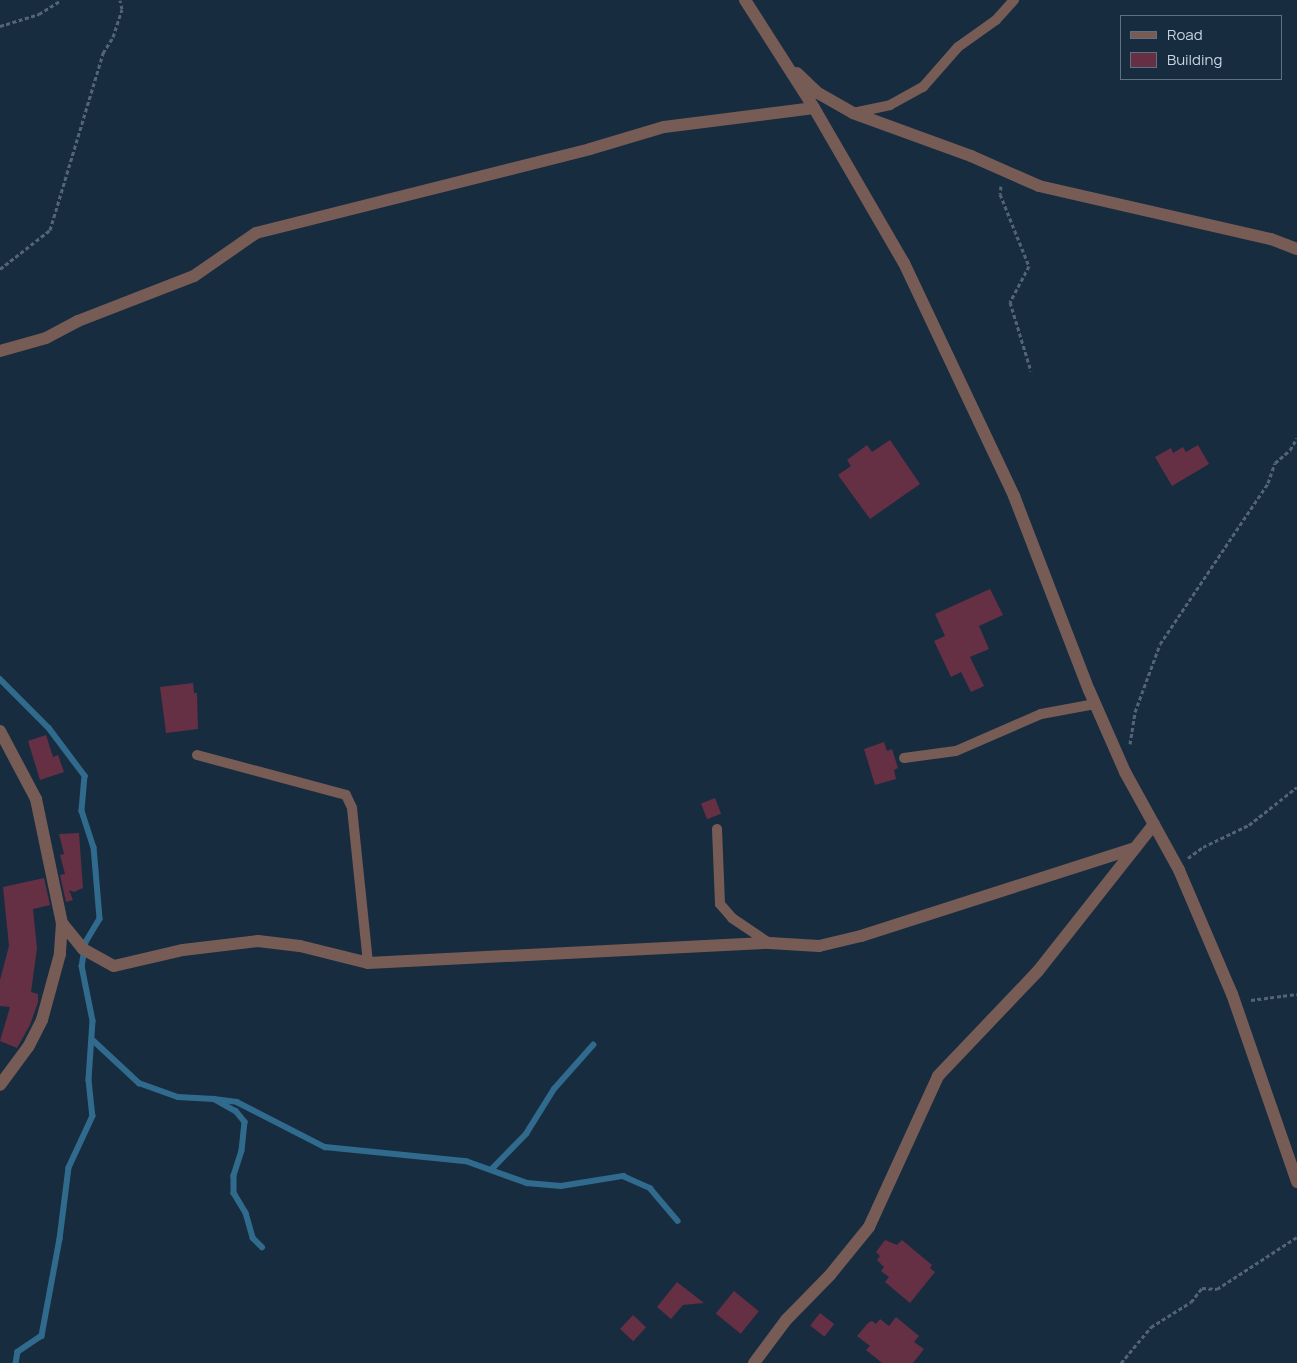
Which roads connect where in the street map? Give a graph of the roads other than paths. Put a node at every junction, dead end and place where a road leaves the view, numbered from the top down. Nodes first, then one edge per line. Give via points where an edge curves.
1 (745, 0) edge
2 (1014, 0) edge
3 (783, 60) junction
4 (814, 108) junction
5 (853, 113) junction
6 (1297, 249) edge
7 (0, 351) edge
8 (1095, 704) junction
9 (0, 731) edge
10 (197, 755) dead end
11 (904, 758) dead end
12 (1154, 824) junction
13 (717, 829) dead end
14 (1135, 848) junction
15 (62, 923) junction
16 (769, 943) junction
17 (368, 963) junction
18 (0, 1084) edge
19 (1297, 1182) edge
20 (754, 1363) edge

1 - 3 street
2 - 5 lane via 996,20 958,47 923,86 890,104
3 - 4 street
3 - 5 street via 818,93
4 - 7 street via 664,127 590,149 256,233 194,276 78,321 46,338
4 - 8 street via 904,263 1006,478
5 - 6 street via 1039,186 1271,240
8 - 11 lane via 1041,714 956,751
8 - 12 street
9 - 15 street via 36,798
10 - 17 lane via 346,795 352,808
12 - 14 street
12 - 19 street via 1179,870 1235,1002
13 - 16 lane via 720,904 732,918
14 - 16 street via 862,936 819,946
14 - 20 street via 1038,970 938,1076 869,1227 830,1275 786,1320
15 - 17 street via 83,949 114,966 183,950 258,941 300,946
15 - 18 street via 60,954 42,1020 28,1047
16 - 17 street

